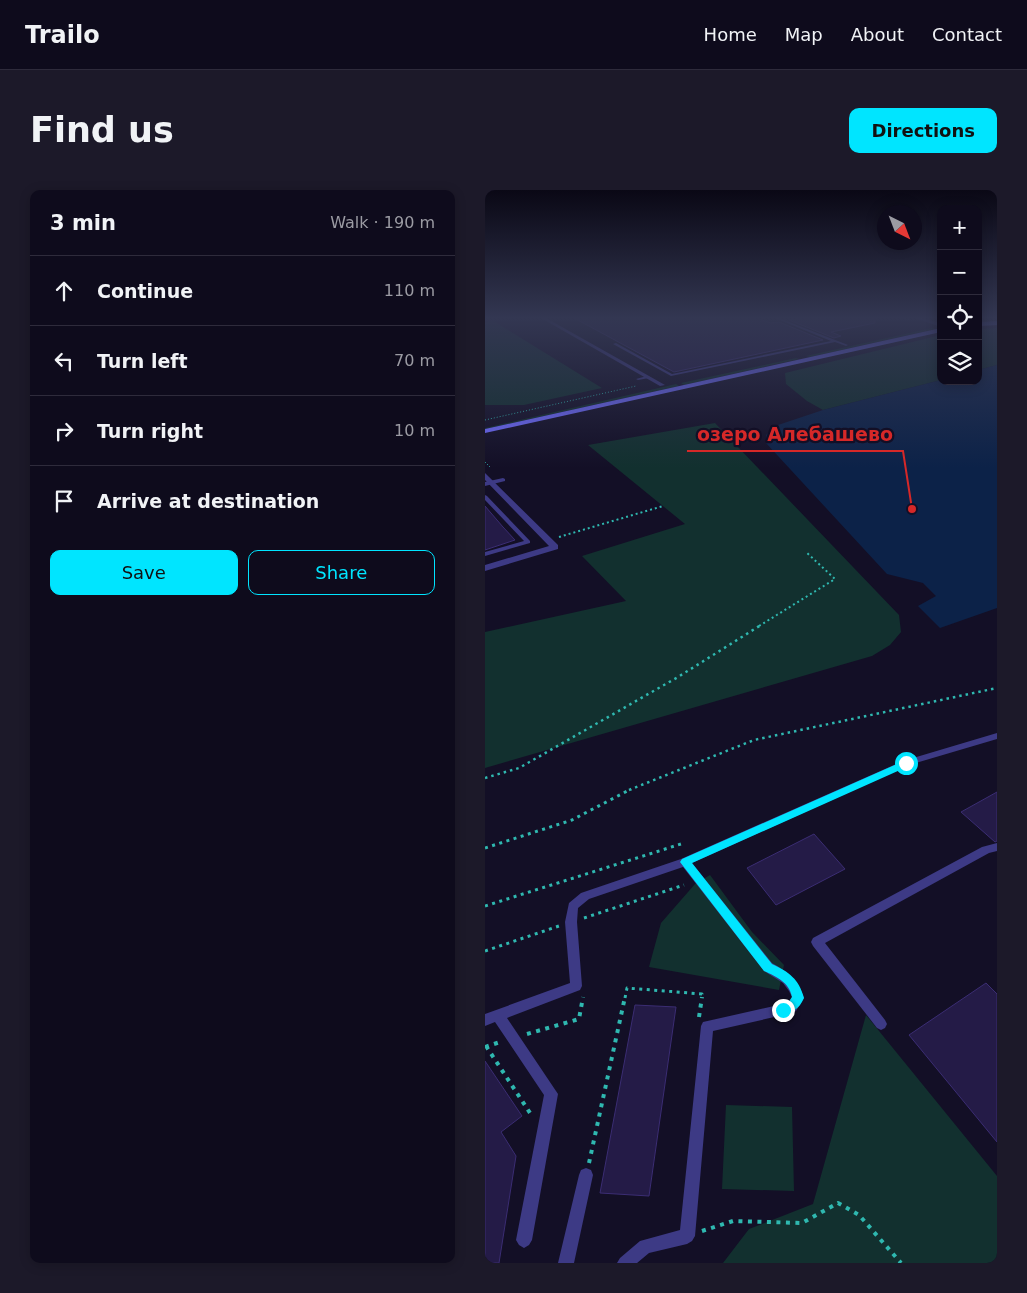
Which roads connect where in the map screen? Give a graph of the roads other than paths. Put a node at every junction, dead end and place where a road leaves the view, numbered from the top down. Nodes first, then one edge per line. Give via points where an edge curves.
1 (631, 368) edge
2 (658, 368) edge
3 (704, 368) edge
4 (744, 368) edge
5 (772, 368) edge
6 (647, 377) junction
7 (638, 379) dead end
8 (662, 386) junction
9 (485, 424) edge
10 (485, 431) edge
11 (485, 475) edge
12 (503, 480) dead end
13 (489, 483) edge
14 (485, 497) edge
15 (485, 554) edge
16 (485, 568) edge
17 (997, 736) edge
18 (997, 847) edge
19 (685, 862) junction
20 (491, 1018) edge
21 (881, 1024) dead end
22 (587, 1175) road end
23 (524, 1240) dead end
24 (566, 1263) edge
25 (625, 1263) edge

1 - 6 street
2 - 3 lane via 671,375
4 - 8 main road
5 - 10 main road
6 - 7 lane
6 - 8 street
8 - 9 main road
11 - 13 street
12 - 13 lane
13 - 16 street via 552,544
14 - 15 lane via 528,542
17 - 19 lane via 906,763
18 - 21 lane via 817,942
19 - 20 lane via 585,896 573,906 571,922 576,986
19 - 25 lane via 768,967 786,976 798,998 792,1007 783,1010 707,1026 687,1236 645,1246
20 - 23 lane via 551,1094
22 - 24 lane

